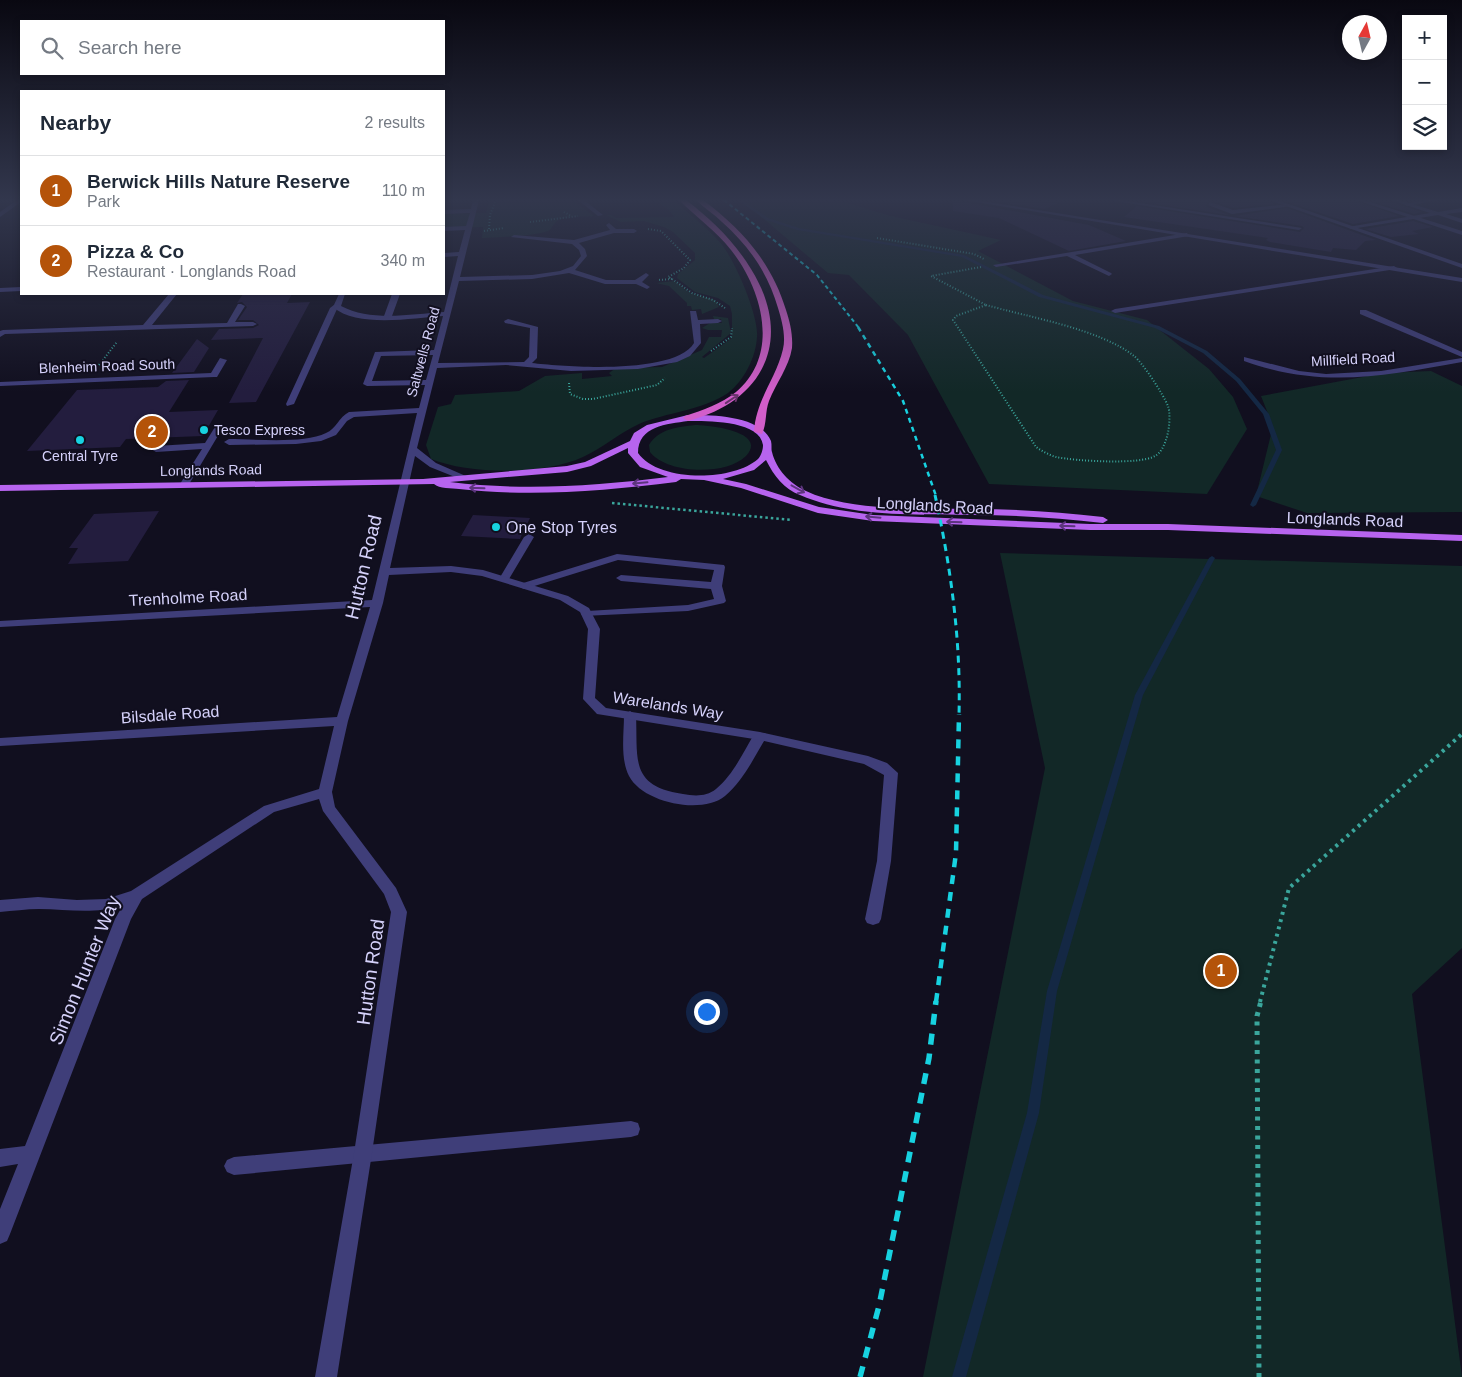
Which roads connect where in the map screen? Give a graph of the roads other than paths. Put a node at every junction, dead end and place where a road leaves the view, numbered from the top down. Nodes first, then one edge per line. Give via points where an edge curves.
1 (460, 264) edge
2 (579, 264) edge
3 (745, 264) edge
4 (762, 264) edge
5 (1001, 264) edge
6 (1090, 264) edge
7 (1370, 264) edge
8 (996, 265) dead end
9 (1394, 268) junction
10 (570, 271) junction
11 (1109, 274) dead end
12 (1462, 274) edge
13 (646, 275) dead end
14 (1444, 277) junction
15 (456, 279) junction
16 (1462, 280) edge
17 (637, 282) junction
18 (647, 287) dead end
19 (20, 289) edge
20 (0, 290) edge
21 (172, 295) edge
22 (342, 295) edge
23 (396, 295) edge
24 (241, 306) dead end
25 (337, 307) junction
26 (1115, 311) dead end
27 (1363, 312) dead end
28 (693, 313) dead end
29 (447, 314) junction
30 (388, 316) junction
31 (508, 321) dead end
32 (718, 321) dead end
33 (695, 322) junction
34 (12, 324) dead end
35 (230, 324) junction
36 (252, 324) dead end
37 (146, 327) junction
38 (2, 334) edge
39 (437, 352) junction
40 (1462, 355) edge
41 (1247, 359) dead end
42 (223, 360) dead end
43 (1462, 360) edge
44 (526, 364) junction
45 (434, 366) junction
46 (214, 375) junction
47 (429, 382) junction
48 (0, 384) edge
49 (207, 386) dead end
50 (290, 404) dead end
51 (422, 410) junction
52 (688, 418) junction
53 (218, 429) dead end
54 (260, 429) dead end
55 (760, 432) junction
56 (253, 441) junction
57 (229, 442) dead end
58 (634, 442) junction
59 (208, 446) junction
60 (156, 449) dead end
61 (412, 449) junction
62 (768, 452) junction
63 (463, 477) junction
64 (688, 478) junction
65 (706, 478) junction
66 (404, 482) junction
67 (423, 482) junction
68 (185, 484) junction
69 (0, 488) edge
70 (1168, 527) junction
71 (529, 537) dead end
72 (1462, 538) edge
73 (384, 572) junction
74 (621, 578) dead end
75 (504, 580) junction
76 (524, 586) junction
77 (716, 586) junction
78 (377, 603) junction
79 (587, 614) junction
80 (0, 624) edge
81 (630, 715) junction
82 (342, 721) junction
83 (760, 736) junction
84 (0, 742) edge
85 (325, 792) junction
86 (136, 895) junction
87 (0, 906) edge
88 (873, 919) dead end
89 (631, 1129) dead end
90 (363, 1153) junction
91 (32, 1154) junction
92 (0, 1158) edge
93 (234, 1166) dead end
94 (0, 1234) edge
95 (326, 1377) edge

1 - 15 street, Saltwells Road
2 - 10 street
52 -> 3 highway via 722,406 750,384 769,342 768,319 762,297
4 - 55 highway via 787,323 788,348 780,372 762,405
5 - 8 street
6 - 11 street
7 - 9 street
9 - 14 street
9 - 26 street
10 - 15 street via 528,277
10 - 17 street via 605,282
12 - 14 street
13 - 17 street
14 - 16 street
15 - 29 street, Saltwells Road
17 - 18 street
19 - 20 street
21 - 37 street
22 - 25 street
23 - 30 street
24 - 35 street
25 - 30 street via 348,313
25 - 50 street
27 - 40 street
28 - 33 street
29 - 30 street
29 - 39 street, Saltwells Road
31 - 44 street via 536,326 533,358
32 - 33 street
33 - 44 street via 696,347 671,362 571,369
34 - 38 street
35 - 36 street
35 - 37 street
37 - 38 street
39 - 45 street, Saltwells Road
39 - 47 street via 378,354 368,384
41 - 43 street, Millfield Road via 1277,371 1316,377 1404,370
42 - 46 street
44 - 45 street
45 - 47 street, Saltwells Road
46 - 48 street, Blenheim Road South
46 - 49 street
47 - 51 street, Saltwells Road
51 - 56 street via 352,414 344,418 335,432 313,439
51 - 61 street, Saltwells Road
52 - 55 main road, Longlands Road via 729,420
52 - 58 main road, Longlands Road via 653,426
53 - 59 street
54 - 56 street
55 - 62 main road, Longlands Road via 768,442
56 - 57 street
58 - 63 main road, Longlands Road via 588,464 567,469
58 - 64 main road, Longlands Road via 633,453 643,464 662,473
59 - 60 street
59 - 68 street
61 - 63 street via 433,465
61 - 66 street, Saltwells Road
62 - 65 main road, Longlands Road via 760,462 746,470
62 -> 70 main road, Longlands Road via 786,483 806,494 843,504 1084,518
63 - 67 main road, Longlands Road
64 - 65 main road, Longlands Road
64 -> 67 main road, Longlands Road via 594,488 536,490 463,488
70 -> 65 main road, Longlands Road via 922,521 844,515
66 - 67 main road, Longlands Road
66 - 68 main road, Longlands Road
66 - 73 street, Hutton Road
68 - 69 main road, Longlands Road
70 - 72 main road, Longlands Road
71 - 75 street
73 - 75 street via 451,569 483,573
73 - 78 street, Hutton Road
74 - 77 street
75 - 76 street
76 - 77 street via 617,557 718,566
76 - 79 street via 564,598
77 - 79 street via 720,601 698,607
78 - 80 street, Trenholme Road
78 - 82 street, Hutton Road
79 - 81 street, Warelands Way via 594,629 589,699 602,710
81 - 83 street, Warelands Way
81 - 83 street via 632,767 636,777 646,788 660,794 691,800 706,799 720,793
82 - 84 street, Bilsdale Road
82 - 85 street, Hutton Road
83 - 88 street, Warelands Way via 868,760 891,773 884,861
85 - 86 street, Simon Hunter Way via 269,809
85 - 90 street, Hutton Road via 328,808 391,892 399,912
86 - 87 street via 106,905 38,903
86 - 91 street, Simon Hunter Way via 123,920
89 - 90 street
90 - 93 street
90 - 95 street, Hutton Road
91 - 92 street
91 - 94 street, Simon Hunter Way

